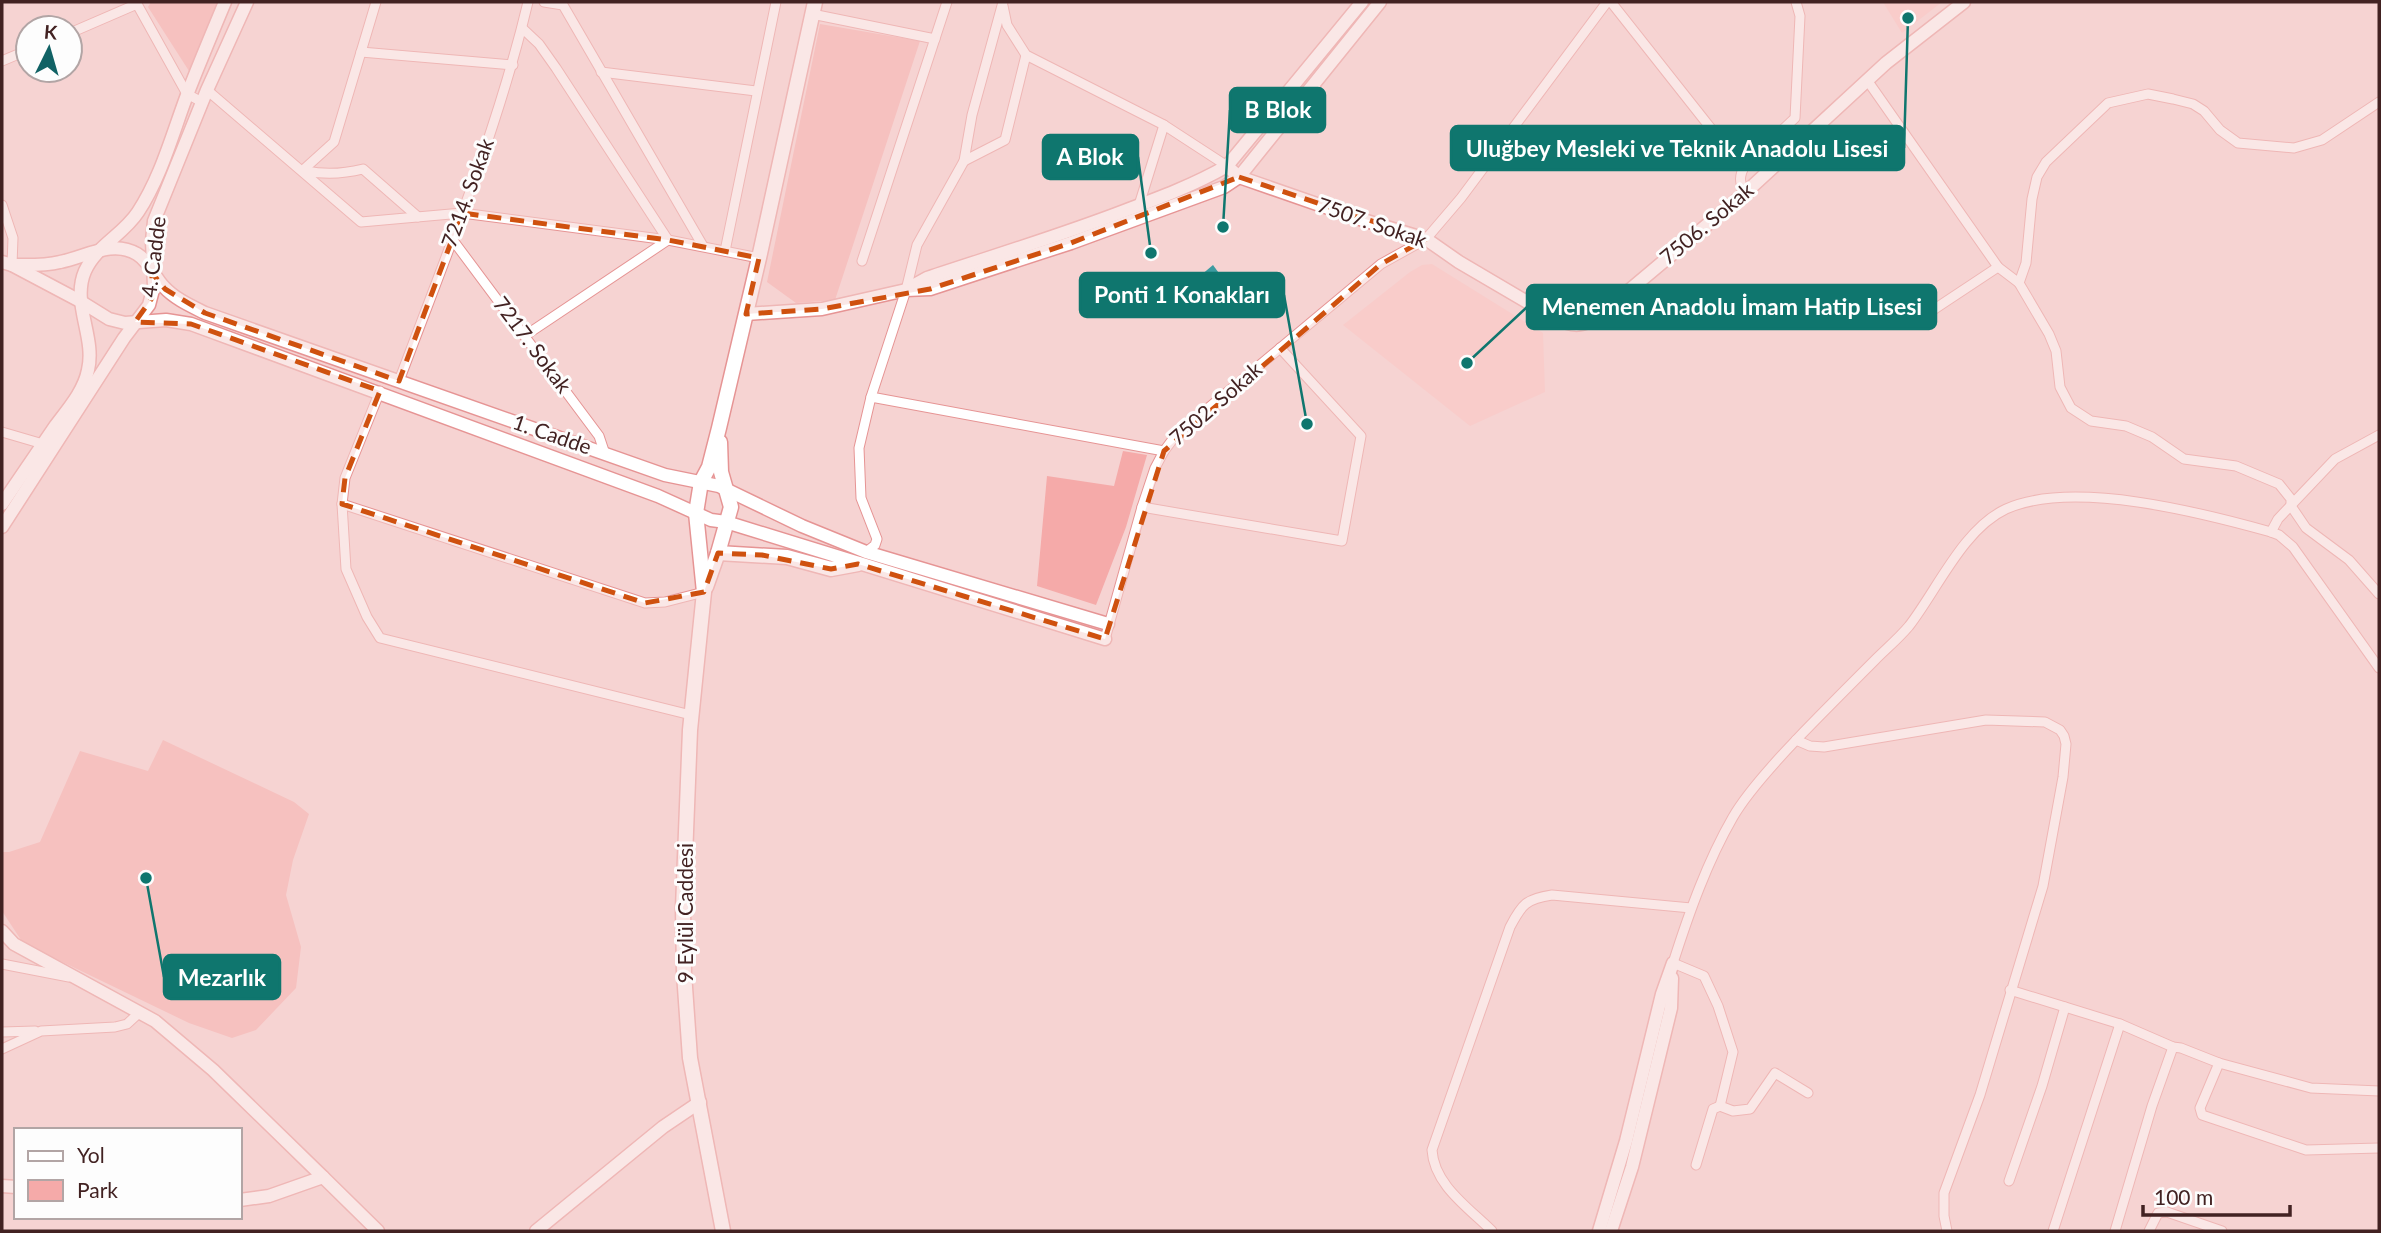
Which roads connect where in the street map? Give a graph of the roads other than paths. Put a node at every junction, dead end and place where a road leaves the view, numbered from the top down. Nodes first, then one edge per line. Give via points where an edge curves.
1 (225, 2) edge
2 (247, 2) edge
3 (376, 2) edge
4 (528, 2) edge
5 (544, 2) edge
6 (776, 2) edge
7 (947, 2) edge
8 (1362, 2) edge
9 (1380, 2) edge
10 (1609, 2) edge
11 (1796, 2) edge
12 (1964, 2) edge
13 (1003, 3) edge
14 (813, 8) edge
15 (84, 27) edge
16 (522, 28) junction
17 (935, 39) junction
18 (361, 52) junction
19 (1026, 55) junction
20 (513, 65) junction
21 (601, 72) junction
22 (1867, 80) junction
23 (756, 90) junction
24 (187, 94) junction
25 (205, 96) junction
26 (2379, 102) edge
27 (1164, 125) junction
28 (964, 161) junction
29 (1227, 166) junction
30 (1743, 169) junction
31 (303, 170) junction
32 (1239, 177) junction
33 (1745, 192) junction
34 (2, 205) edge
35 (1139, 205) junction
36 (462, 213) junction
37 (418, 217) junction
38 (452, 239) junction
39 (1426, 239) junction
40 (668, 240) junction
41 (703, 246) junction
42 (101, 250) junction
43 (725, 251) junction
44 (759, 258) junction
45 (862, 261) dead end
46 (7, 263) edge
47 (1998, 267) junction
48 (152, 273) junction
49 (2019, 283) junction
50 (906, 290) junction
51 (80, 301) junction
52 (746, 314) junction
53 (1921, 318) dead end
54 (135, 322) junction
55 (1570, 325) joint
56 (526, 335) junction
57 (1280, 348) junction
58 (399, 381) junction
59 (380, 391) junction
60 (871, 397) junction
61 (719, 428) junction
62 (2, 432) edge
63 (2379, 435) edge
64 (43, 444) junction
65 (1164, 451) junction
66 (605, 454) junction
67 (701, 482) junction
68 (728, 492) junction
69 (342, 503) junction
70 (2, 504) edge
71 (1142, 507) junction
72 (2288, 509) junction
73 (696, 513) junction
74 (726, 522) junction
75 (2, 527) edge
76 (2271, 532) junction
77 (718, 554) junction
78 (862, 558) junction
79 (704, 592) junction
80 (2379, 594) edge
81 (1108, 624) junction
82 (1105, 639) joint
83 (2379, 668) edge
84 (691, 715) junction
85 (1796, 740) junction
86 (1691, 908) junction
87 (2, 931) edge
88 (1673, 963) junction
89 (2, 964) edge
90 (74, 978) junction
91 (2010, 990) junction
92 (2066, 1007) junction
93 (140, 1012) junction
94 (2120, 1024) junction
95 (41, 1031) junction
96 (2, 1032) edge
97 (2173, 1047) junction
98 (2, 1049) edge
99 (2219, 1063) junction
100 (2379, 1091) edge
101 (1808, 1093) dead end
102 (700, 1102) junction
103 (1720, 1106) junction
104 (2379, 1148) edge
105 (1696, 1164) dead end
106 (323, 1177) junction
107 (2009, 1181) dead end
108 (242, 1200) edge
109 (378, 1231) edge
110 (536, 1231) edge
111 (723, 1231) edge
112 (1492, 1231) edge
113 (1599, 1231) edge
114 (1611, 1231) edge
115 (1947, 1231) edge
116 (2053, 1231) edge
117 (2115, 1231) edge
118 (2149, 1231) edge
119 (2222, 1231) edge

1 - 24 street, 4. Cadde
2 - 25 street, 4. Cadde
3 - 18 street
4 - 16 street, 7214. Sokak
5 - 21 street via 563,5
6 - 23 street
7 - 17 street
8 - 29 street
9 - 32 street
10 - 30 street
10 - 39 street
11 - 30 street via 1800,16 1795,118
12 - 22 street, 7506. Sokak
13 - 19 street via 1007,25
13 - 28 street
14 - 17 street
14 - 44 main road, 9 Eylül Caddesi
15 - 24 street via 137,4
16 - 20 street, 7214. Sokak
16 - 40 street via 556,68
17 - 45 street
18 - 20 street
18 - 31 street via 334,142
19 - 27 street
19 - 28 street via 1004,140
20 - 36 street, 7214. Sokak
21 - 23 street
21 - 41 street
22 - 33 street, 7506. Sokak
22 - 47 street
23 - 43 street
24 - 25 street
24 - 42 street, 4. Cadde via 158,174 137,213
25 - 31 street
25 - 48 street, 4. Cadde via 154,221
26 - 49 street via 2322,140 2294,148 2238,143 2204,111 2173,99 2148,94 2108,103 2046,162 2037,177 2026,263
27 - 29 street
27 - 35 street
28 - 50 street via 917,245
29 - 32 street
29 - 35 street
30 - 33 street via 1740,184
31 - 37 street via 343,174 363,169
31 - 37 street via 360,222
32 - 39 street, 7507. Sokak
32 - 50 street via 1224,187 1072,243 930,289
33 - 55 street, 7506. Sokak via 1595,319 1581,326
34 - 46 street via 13,238
35 - 50 street via 926,278
36 - 37 street
36 - 38 street, 7214. Sokak
36 - 40 street
38 - 56 street, 7217. Sokak
38 - 58 street, 7214. Sokak
39 - 55 street, 7507. Sokak
39 - 57 street, 7502. Sokak via 1381,264
40 - 41 street
40 - 56 street
41 - 43 street
42 - 46 street, 1. Cadde via 56,263
42 - 48 street, 1. Cadde via 129,250 143,258
42 - 51 street, 4. Cadde via 83,275
43 - 44 street
44 - 52 main road, 9 Eylül Caddesi
46 - 51 street, 1. Cadde
47 - 49 street
47 - 53 street
48 - 54 street, 4. Cadde via 152,298
48 - 58 street, 1. Cadde via 165,289 205,313
49 - 72 street via 2053,343 2060,387 2071,408 2091,421 2126,426 2152,437 2184,459 2265,476 2291,499
50 - 52 street via 822,309
50 - 60 street
51 - 54 street, 1. Cadde via 109,319
51 - 64 street, 4. Cadde via 87,330 88,371
52 - 61 main road, 9 Eylül Caddesi
54 - 59 street, 1. Cadde via 191,324
54 - 75 street, 4. Cadde
56 - 66 street, 7217. Sokak via 600,436
57 - 65 street, 7502. Sokak via 1176,435
57 - 71 street via 1361,436 1342,541
58 - 66 street, 1. Cadde
59 - 69 street via 345,478
59 - 73 street, 1. Cadde
60 - 65 street
60 - 78 street via 859,448 860,498 877,539
61 - 67 main road, 9 Eylül Caddesi
61 - 68 main road, 9 Eylül Caddesi via 721,472
62 - 64 street
63 - 72 street via 2335,459
64 - 70 street, 4. Cadde
65 - 71 street, 7502. Sokak
66 - 67 street, 1. Cadde via 664,475
67 - 68 street, 1. Cadde
67 - 73 main road, 9 Eylül Caddesi
68 - 74 main road, 9 Eylül Caddesi via 731,507
68 - 78 street, 1. Cadde
69 - 79 street via 645,603
69 - 84 street via 346,569 380,638
71 - 81 street, 7502. Sokak
72 - 76 street
72 - 80 street via 2350,560
73 - 74 street, 1. Cadde
73 - 79 main road, 9 Eylül Caddesi
74 - 77 main road, 9 Eylül Caddesi
74 - 78 street, 1. Cadde
76 - 83 street via 2293,547
76 - 85 street via 2144,503 2073,497 2006,509 1975,534 1908,627
77 - 78 main road via 787,557 831,569
77 - 79 main road, 9 Eylül Caddesi
78 - 81 street, 1. Cadde
78 - 82 street, 1. Cadde
79 - 84 main road, 9 Eylül Caddesi
81 - 82 street, 7502. Sokak
84 - 102 main road, 9 Eylül Caddesi via 684,973 690,1058
85 - 86 street via 1734,816
85 - 91 street via 1824,747 1986,720 2034,720 2060,730 2065,755 2050,854
86 - 88 street
86 - 112 street via 1552,895 1534,898 1521,907 1505,940 1432,1150 1433,1165 1442,1181
87 - 90 street via 14,944
88 - 103 street via 1704,976 1718,1006 1733,1052
88 - 113 street
88 - 114 street via 1671,1008 1632,1167
89 - 90 street
90 - 93 street
91 - 92 street
91 - 115 street via 1980,1095 1944,1193
92 - 94 street
92 - 107 street
93 - 95 street via 127,1024 115,1027
93 - 106 street via 213,1070
94 - 97 street
94 - 116 street
95 - 96 street
95 - 98 street
97 - 99 street
97 - 117 street
99 - 100 street via 2311,1088
99 - 104 street via 2200,1108 2202,1115 2306,1150
101 - 103 street via 1776,1073 1750,1109 1733,1111
102 - 110 street
102 - 111 main road, 9 Eylül Caddesi
103 - 105 street via 1713,1109
106 - 108 street via 269,1196
106 - 109 street
118 - 119 street via 2158,1213 2167,1212

